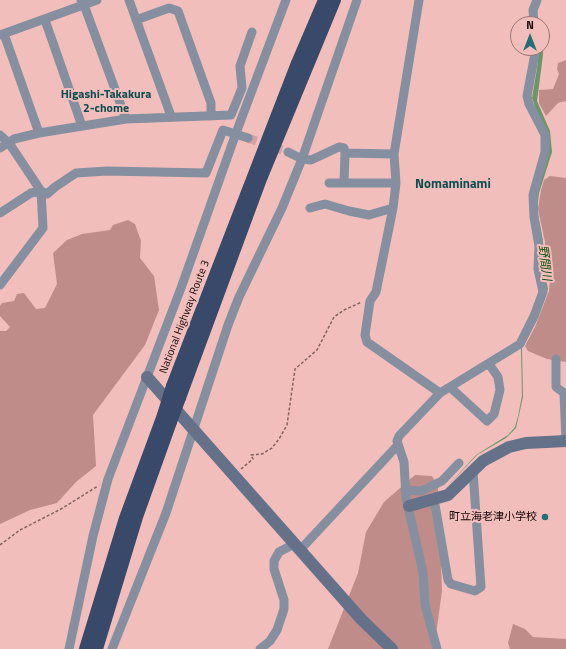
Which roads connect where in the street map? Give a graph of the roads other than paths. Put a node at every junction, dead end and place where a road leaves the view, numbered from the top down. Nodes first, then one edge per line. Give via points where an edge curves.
1 (97, 0) edge
2 (129, 0) edge
3 (286, 0) edge
4 (324, 0) edge
5 (335, 0) edge
6 (357, 0) edge
7 (419, 0) edge
8 (538, 0) edge
9 (82, 2) edge
10 (533, 16) edge
11 (45, 20) junction
12 (136, 20) junction
13 (252, 32) dead end
14 (2, 34) edge
15 (534, 56) edge
16 (171, 116) junction
17 (211, 116) junction
18 (126, 119) junction
19 (82, 126) junction
20 (39, 133) junction
21 (236, 133) junction
22 (0, 136) edge
23 (248, 138) tunnel mouth
24 (9, 144) junction
25 (0, 148) edge
26 (288, 152) tunnel mouth
27 (345, 153) junction
28 (394, 154) junction
29 (302, 159) junction
30 (329, 183) dead end
31 (344, 183) junction
32 (396, 183) junction
33 (41, 191) junction
34 (310, 208) dead end
35 (393, 208) junction
36 (0, 213) edge
37 (0, 285) edge
38 (556, 360) dead end
39 (489, 364) junction
40 (147, 377) junction
41 (451, 388) junction
42 (565, 393) edge
43 (440, 394) junction
44 (167, 418) junction
45 (194, 432) junction
46 (566, 441) edge
47 (397, 446) junction
48 (459, 463) dead end
49 (472, 471) junction
50 (405, 490) junction
51 (434, 499) junction
52 (409, 506) junction
53 (297, 547) junction
54 (268, 645) edge
55 (69, 649) edge
56 (85, 649) edge
57 (97, 649) edge
58 (112, 649) edge
59 (260, 649) edge
60 (392, 649) edge
61 (437, 649) edge

1 - 9 street
2 - 12 street
3 - 21 street
4 - 44 highway, National Highway Route 3, bridge via 291,76 172,386
5 - 44 highway, National Highway Route 3, bridge via 261,179 180,398
6 - 29 street
7 - 28 street
8 - 10 street via 533,10
9 - 11 street
9 - 18 street
11 - 14 street
11 - 19 street
12 - 16 street
12 - 17 street via 169,8 178,12 210,103
13 - 17 street via 240,66 242,88 231,115
14 - 20 street
15 - 39 street via 527,96 546,135 545,152 533,195 539,246 538,269 543,292 520,344
16 - 17 street
16 - 18 street
18 - 19 street
19 - 20 street
20 - 24 street via 14,139
21 - 23 street
21 - 33 street via 223,130 206,173 76,173 48,194
21 - 40 street
22 - 24 street
24 - 25 street
24 - 33 street
26 - 29 street
27 - 28 street
27 - 29 street via 344,148 339,146 311,160
27 - 31 street
28 - 32 street
29 - 45 street via 228,325
30 - 31 street
31 - 32 street
32 - 35 street
33 - 36 street via 31,193
33 - 37 street via 43,228
34 - 35 street via 326,204 369,215
35 - 43 street via 376,292 370,301 365,335 367,342
38 - 42 street via 556,387
39 - 41 street
39 - 41 street via 498,378 500,390 494,414 487,420
40 - 45 street
40 - 55 street via 108,479
41 - 43 street
42 - 46 street
43 - 47 street via 399,436
44 - 56 highway, National Highway Route 3 via 126,518
44 - 57 highway, National Highway Route 3
45 - 53 street
45 - 58 street via 166,513
46 - 49 street via 526,443 509,447 492,454
47 - 50 street via 404,462
47 - 53 street
48 - 50 street via 442,481 421,491
49 - 51 street via 448,495
49 - 51 street via 482,588 475,592 451,584 448,580
50 - 52 street
51 - 52 street
52 - 61 street via 423,572 426,605
53 - 54 street via 280,552 274,561 284,608 277,630
53 - 60 street
54 - 59 street

